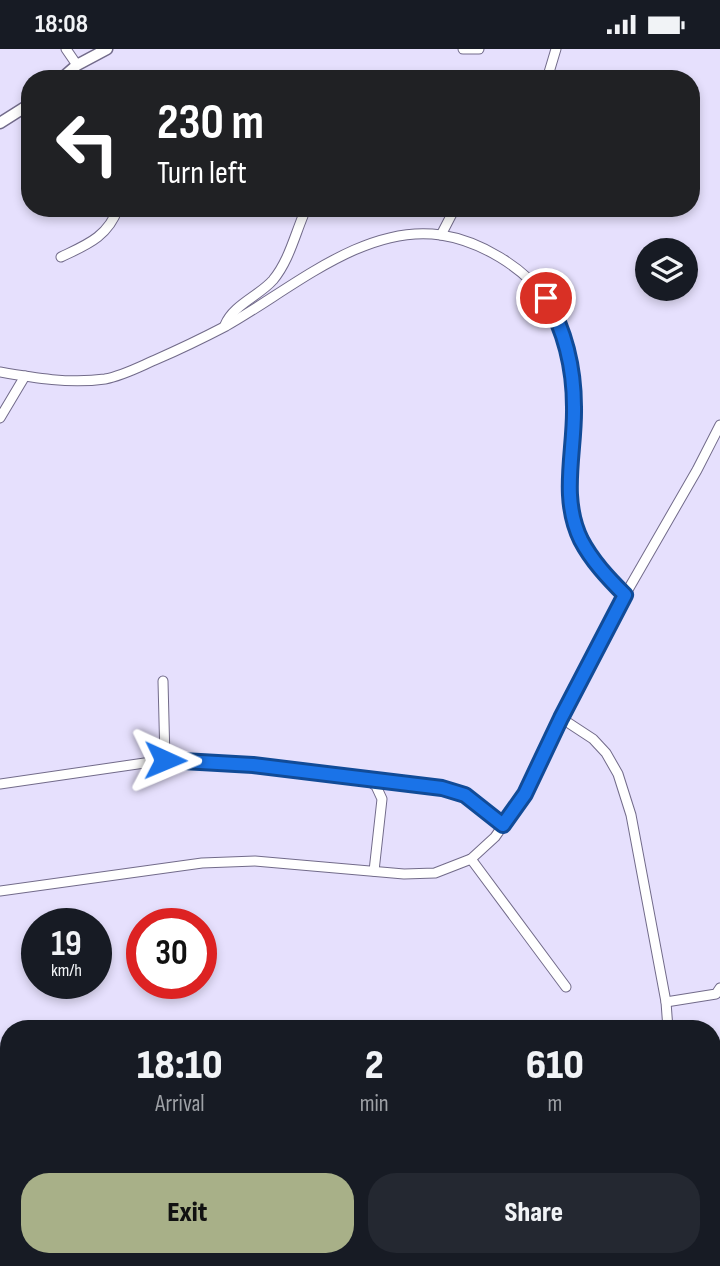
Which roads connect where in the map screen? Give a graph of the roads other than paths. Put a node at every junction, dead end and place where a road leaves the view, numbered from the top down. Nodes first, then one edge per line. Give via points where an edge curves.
1 (66, 49) edge
2 (107, 49) edge
3 (463, 49) edge
4 (479, 49) edge
5 (556, 49) edge
6 (78, 65) junction
7 (72, 70) edge
8 (550, 70) edge
9 (21, 110) edge
10 (0, 123) edge
11 (114, 217) edge
12 (303, 217) edge
13 (450, 217) edge
14 (441, 235) junction
15 (61, 257) dead end
16 (225, 326) junction
17 (0, 372) edge
18 (25, 376) junction
19 (0, 418) edge
20 (720, 425) edge
21 (625, 595) junction
22 (163, 681) dead end
23 (561, 718) junction
24 (165, 760) junction
25 (372, 781) junction
26 (0, 784) edge
27 (503, 825) junction
28 (471, 859) junction
29 (374, 871) junction
30 (0, 891) edge
31 (566, 987) dead end
32 (719, 993) edge
33 (666, 1002) junction
34 (667, 1020) edge

1 - 6 street
2 - 6 street
3 - 4 street
5 - 8 street
6 - 7 street
9 - 10 street
11 - 15 street via 96,240
12 - 16 street via 283,268 261,293 234,312
13 - 14 street
14 - 16 street via 404,234 370,244
14 - 21 street via 496,255 530,282 554,312 566,343 573,391 568,469 572,514 594,561
16 - 18 street via 106,379
17 - 18 street
18 - 19 street
20 - 21 street
21 - 23 street
22 - 24 street
23 - 27 street via 525,794
23 - 33 street via 593,739 618,774 631,815
24 - 25 street via 232,763
24 - 26 street
25 - 27 street via 456,791
25 - 29 street via 382,799
27 - 28 street
28 - 29 street via 435,873
28 - 31 street
29 - 30 street via 255,861 202,863
32 - 33 street
33 - 34 street

